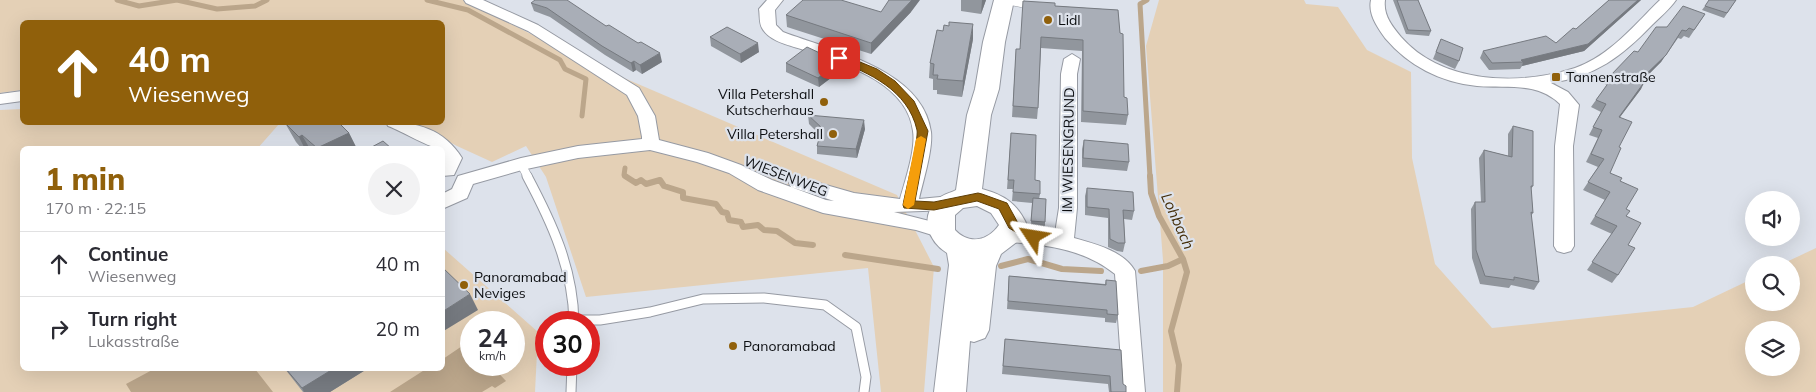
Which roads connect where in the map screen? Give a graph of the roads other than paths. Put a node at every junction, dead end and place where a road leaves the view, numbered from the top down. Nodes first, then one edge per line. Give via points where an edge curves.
1 (471, 0) edge
2 (776, 0) edge
3 (1378, 0) edge
4 (1669, 0) edge
5 (1011, 1) edge
6 (1072, 59) dead end
7 (1582, 71) junction
8 (1532, 82) junction
9 (987, 89) junction
10 (20, 96) edge
11 (0, 99) edge
12 (1570, 105) junction
13 (401, 125) edge
14 (651, 140) junction
15 (443, 146) edge
16 (445, 148) edge
17 (520, 164) junction
18 (445, 171) edge
19 (465, 180) junction
20 (445, 201) edge
21 (958, 201) junction
22 (991, 201) junction
23 (908, 205) junction
24 (1011, 236) junction
25 (951, 238) junction
26 (1064, 242) junction
27 (1564, 246) dead end
28 (574, 311) edge
29 (600, 320) edge
30 (572, 376) edge
31 (571, 392) edge
32 (864, 392) edge
33 (950, 392) edge
34 (968, 392) edge
35 (1134, 392) edge

1 - 14 street via 533,28 633,92 642,107
2 - 23 street via 766,9 768,26 777,35 873,71 909,101 923,131
3 - 8 street via 1377,13 1391,35 1406,52 1427,66 1486,82
4 - 7 street via 1608,57
5 - 9 main road via 994,42
6 - 26 street, IM WIESENGRUND via 1068,208
7 - 8 street
7 - 12 street
8 - 12 street via 1564,96
9 - 21 main road via 979,115 969,190
9 - 22 main road via 990,116 988,192
10 - 11 street
12 - 27 street via 1564,146
13 - 15 street
14 - 17 street, WIESENWEG
14 - 23 street, WIESENWEG via 673,138 710,148 828,194
14 - 25 street, WIESENWEG via 702,157 822,206 923,224
16 - 18 street via 453,158
17 - 19 street, WIESENWEG
17 - 28 lane via 556,230 575,301
18 - 19 street via 455,172
19 - 20 street via 460,193
21 - 22 main road via 978,197
21 - 23 street, WIESENWEG via 934,206
21 - 25 main road via 944,210 939,220
22 - 24 main road via 1003,206 1010,215
24 - 25 main road via 974,250
24 - 26 street
24 - 34 main road via 982,266
25 - 33 main road via 963,265
26 - 35 street via 1099,253 1125,271
29 - 32 lane via 703,299 764,298 825,305 856,327 866,378
30 - 31 lane

